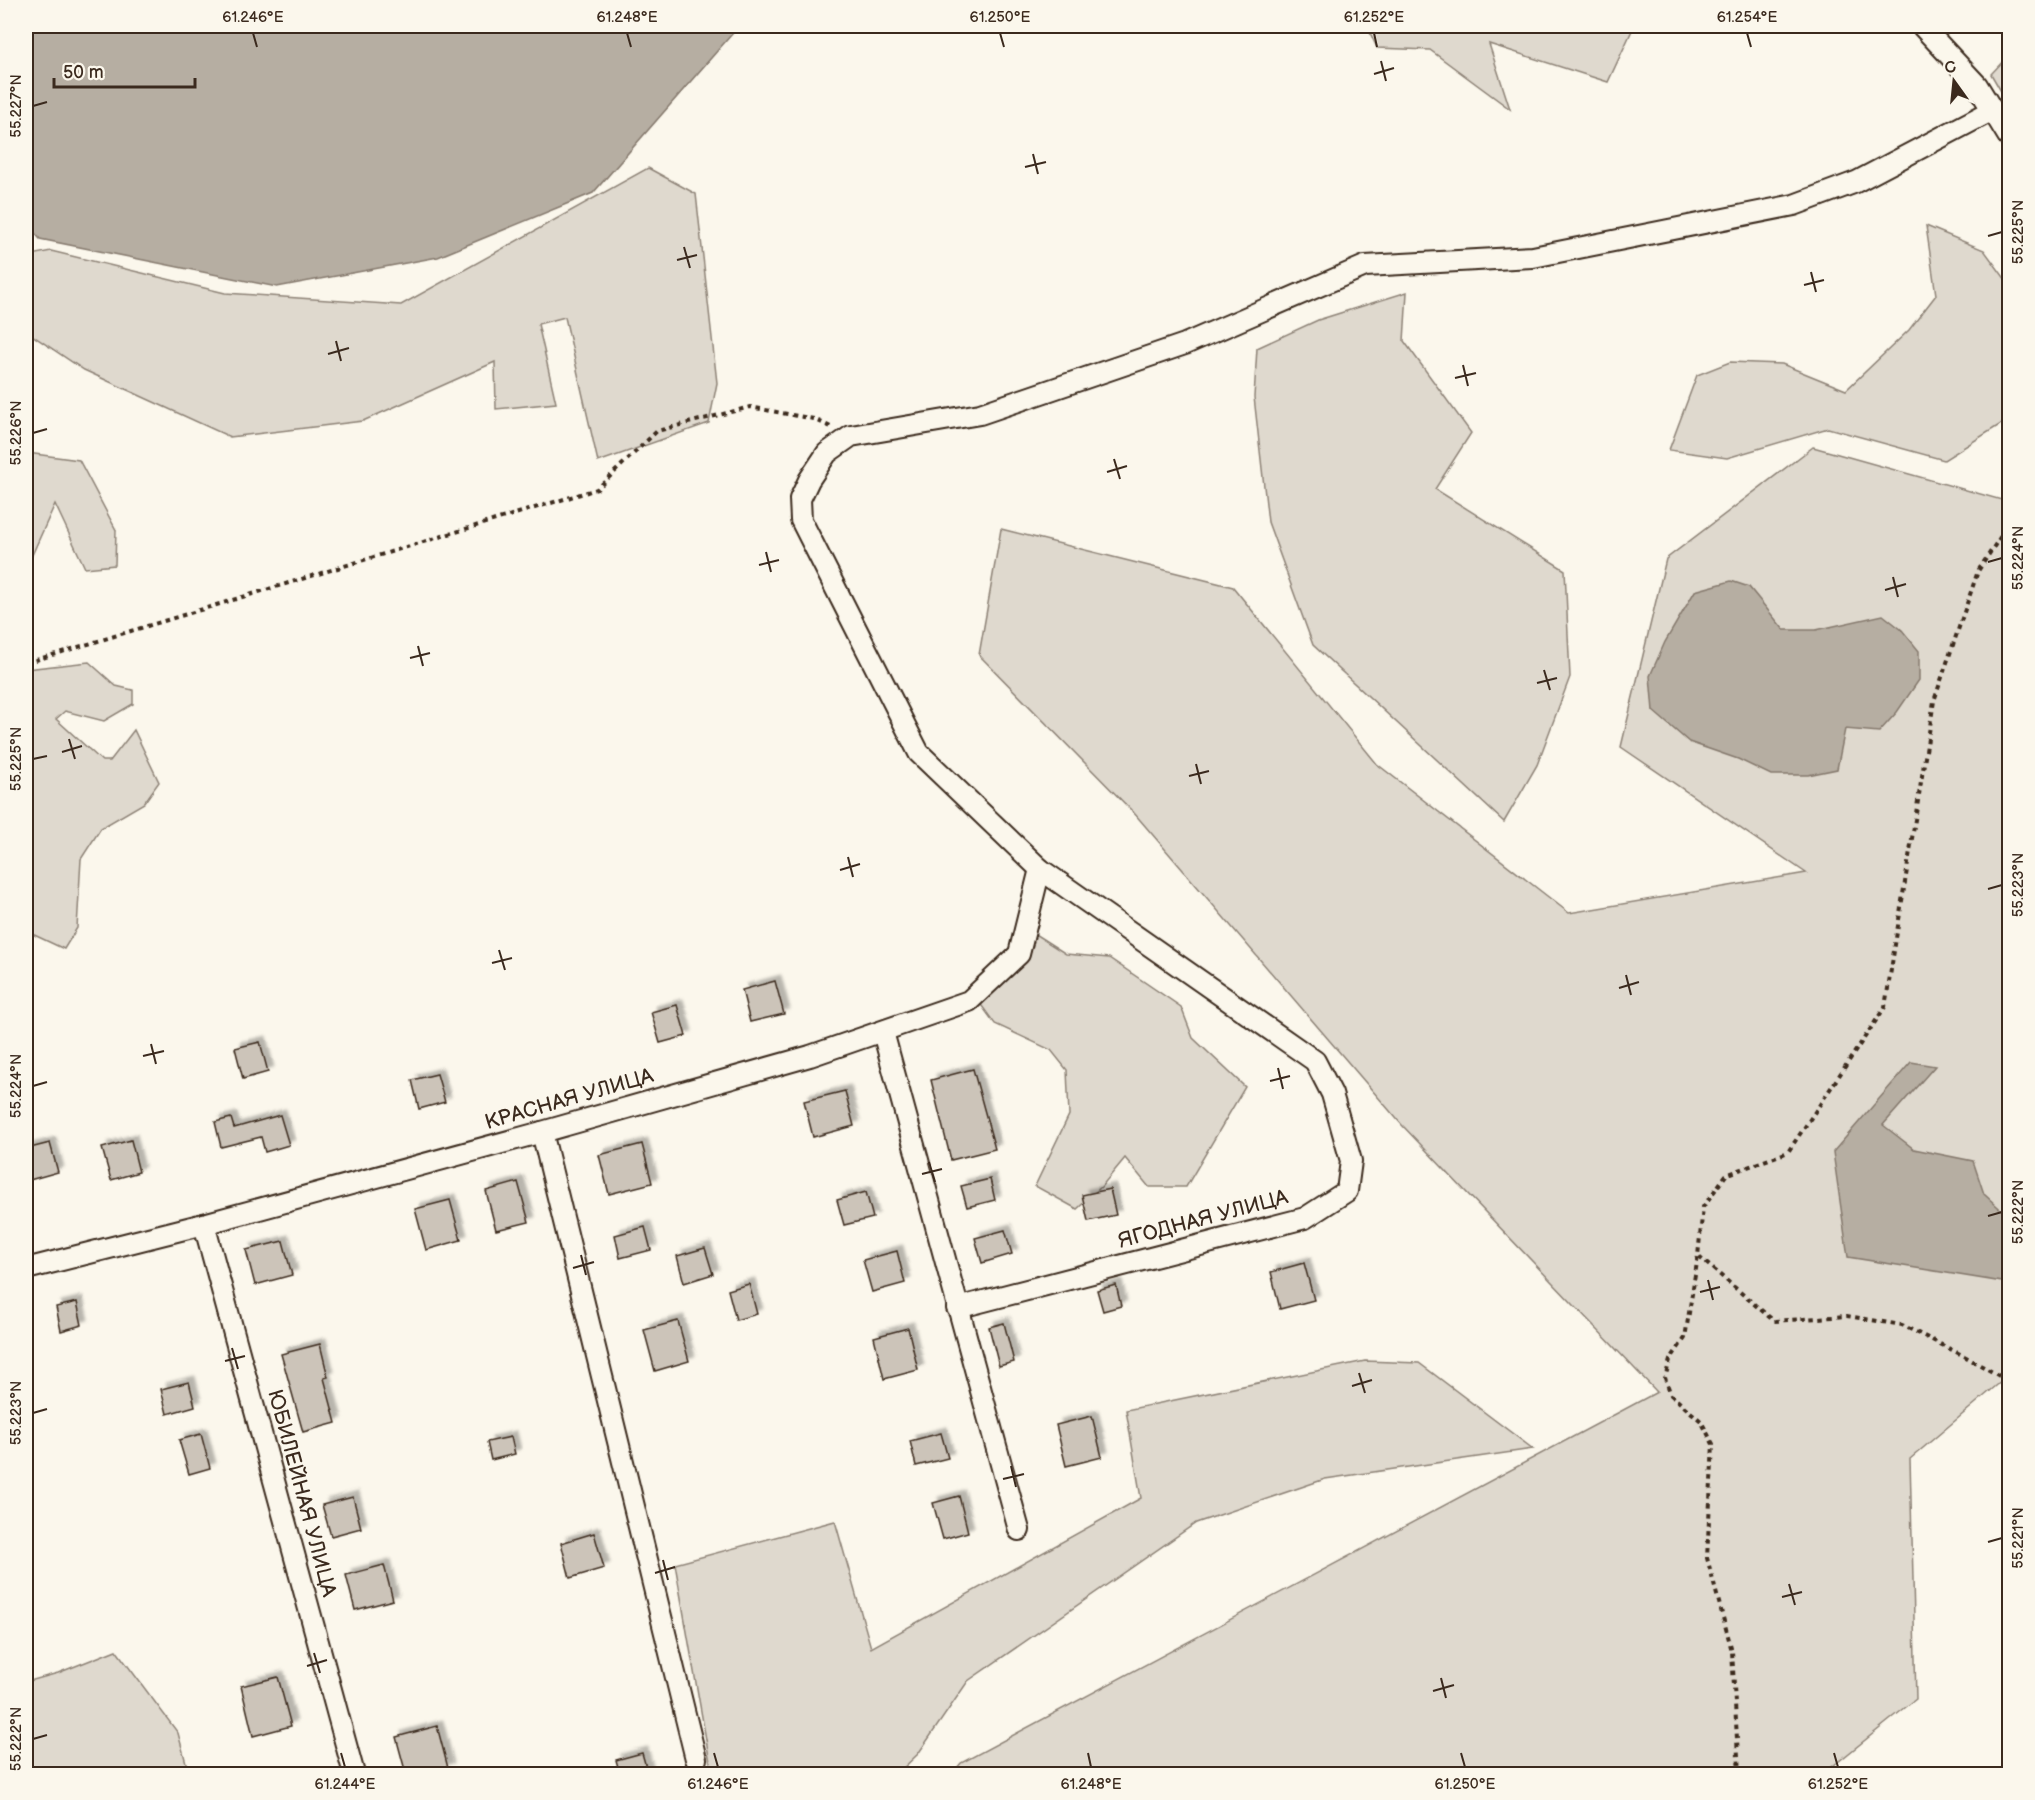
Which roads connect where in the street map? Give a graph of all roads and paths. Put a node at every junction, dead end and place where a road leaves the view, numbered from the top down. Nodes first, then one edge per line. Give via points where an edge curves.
1 (1922, 26) edge
2 (1993, 110) junction
3 (2010, 139) edge
4 (851, 436) junction
5 (2010, 522) edge
6 (26, 663) edge
7 (1040, 869) junction
8 (883, 1032) junction
9 (542, 1132) junction
10 (204, 1224) junction
11 (1698, 1256) junction
12 (26, 1269) edge
13 (957, 1308) junction
14 (2010, 1382) edge
15 (1019, 1530) dead end
16 (696, 1758) dead end
17 (354, 1774) edge
18 (1739, 1774) edge

1 - 2 street via 1977,85
2 - 3 street
2 - 4 street via 1856,182 1794,205 1533,256 1365,266 1185,344 980,414
4 - 6 path via 814,419 750,407 657,431 597,489
4 - 7 street, ЯГОДНАЯ УЛИЦА via 827,453 809,480 800,499 801,520 919,753
5 - 11 path via 1978,571 1934,701 1885,1007 1788,1152 1726,1175 1703,1207
7 - 8 street, КРАСНАЯ УЛИЦА via 1020,954 969,1001
7 - 13 street, ЯГОДНАЯ УЛИЦА via 1315,1061 1332,1094 1351,1161 1347,1191 1305,1218
8 - 9 street, КРАСНАЯ УЛИЦА
8 - 13 street
9 - 10 street, КРАСНАЯ УЛИЦА
9 - 16 street
10 - 12 street, КРАСНАЯ УЛИЦА
10 - 17 street, ЮБИЛЕЙНАЯ УЛИЦА
11 - 14 path via 1774,1321 1847,1316 1902,1325
11 - 18 path via 1685,1338 1670,1360 1665,1378 1671,1395 1701,1421 1713,1444 1707,1558 1732,1651
13 - 15 street

